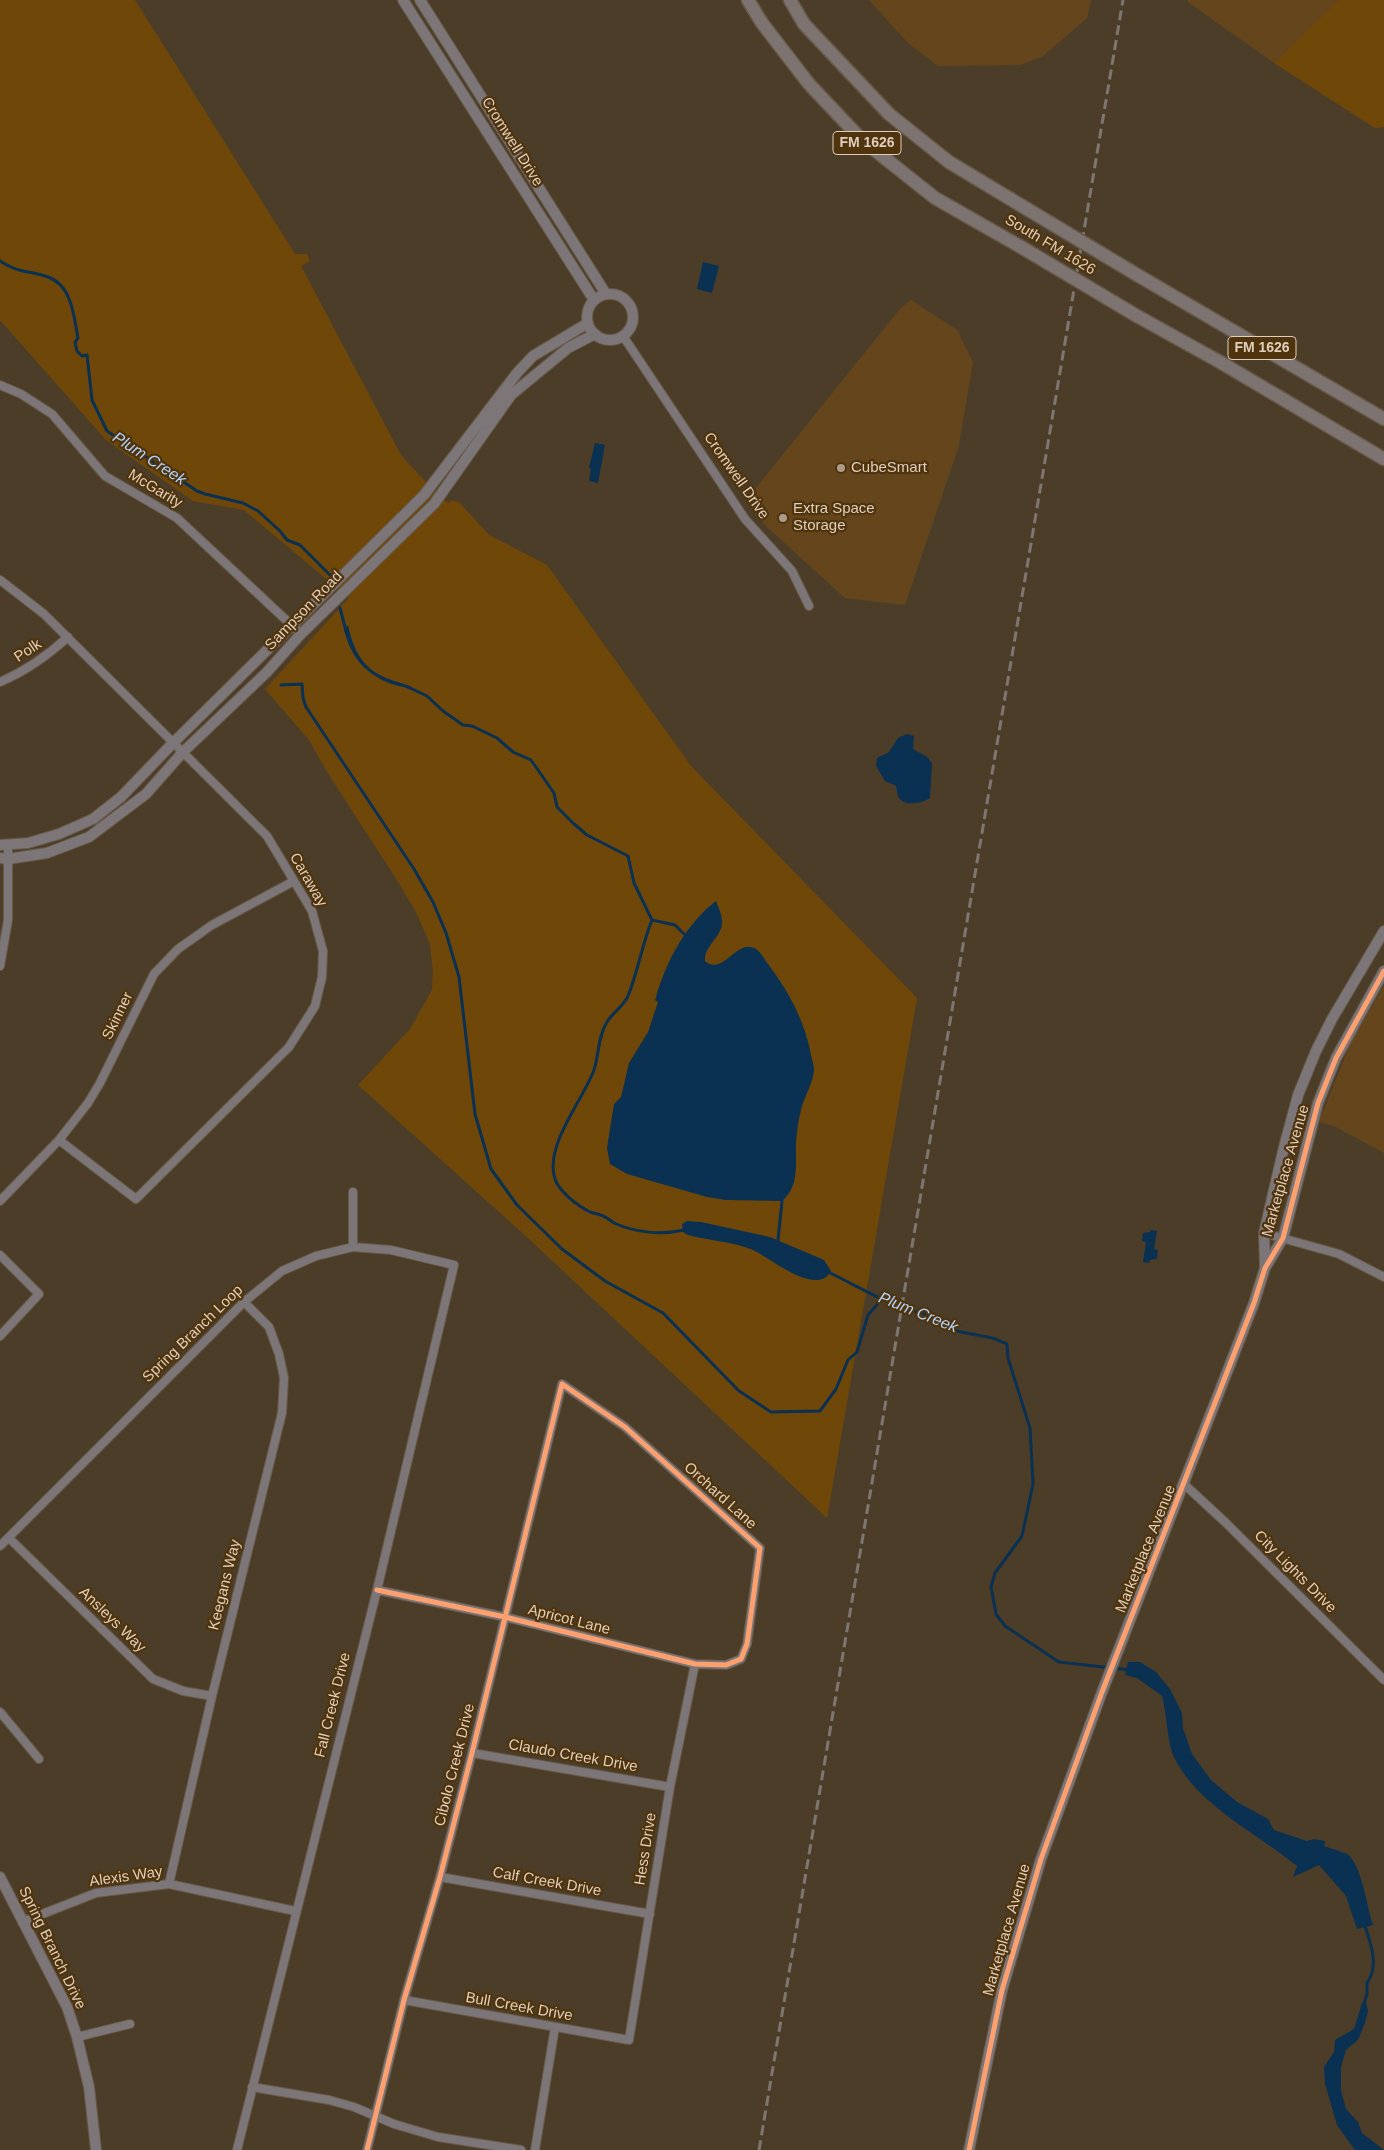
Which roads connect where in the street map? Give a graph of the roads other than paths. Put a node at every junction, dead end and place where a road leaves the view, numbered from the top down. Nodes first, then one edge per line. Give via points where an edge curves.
1 (403, 0) edge
2 (420, 0) edge
3 (748, 0) edge
4 (790, 0) edge
5 (606, 294) junction
6 (594, 300) junction
7 (588, 323) junction
8 (595, 334) junction
9 (623, 336) junction
10 (0, 385) edge
11 (1384, 419) edge
12 (1381, 455) edge
13 (0, 580) edge
14 (809, 606) dead end
15 (291, 625) junction
16 (302, 634) junction
17 (68, 637) junction
18 (0, 682) edge
19 (173, 743) junction
20 (183, 752) junction
21 (4, 845) edge
22 (4, 859) edge
23 (294, 881) junction
24 (1384, 931) edge
25 (0, 966) edge
26 (1384, 971) edge
27 (59, 1140) junction
28 (352, 1192) dead end
29 (0, 1201) edge
30 (1264, 1233) junction
31 (1283, 1238) junction
32 (353, 1247) junction
33 (0, 1255) edge
34 (454, 1265) joint
35 (1265, 1268) junction
36 (1384, 1277) edge
37 (244, 1302) junction
38 (0, 1336) edge
39 (562, 1384) joint
40 (1184, 1485) junction
41 (9, 1538) junction
42 (0, 1546) edge
43 (377, 1590) junction
44 (505, 1617) junction
45 (695, 1664) junction
46 (726, 1666) joint
47 (1384, 1680) edge
48 (212, 1696) junction
49 (0, 1712) edge
50 (472, 1753) junction
51 (39, 1759) dead end
52 (670, 1787) junction
53 (0, 1877) edge
54 (440, 1877) junction
55 (169, 1884) junction
56 (295, 1911) junction
57 (650, 1914) junction
58 (22, 1922) junction
59 (404, 2000) junction
60 (130, 2024) dead end
61 (555, 2027) junction
62 (77, 2037) junction
63 (629, 2040) joint
64 (252, 2087) junction
65 (376, 2116) junction
66 (96, 2150) edge
67 (237, 2150) edge
68 (367, 2150) edge
69 (521, 2150) edge
70 (535, 2150) edge
71 (969, 2150) edge

1 - 6 street, Cromwell Drive
2 - 5 street, Cromwell Drive
3 - 12 main road, South FM 1626 / FM 1626, bridge via 809,84 862,140 935,198
4 - 11 main road, South FM 1626 / FM 1626, bridge via 804,24 889,114 949,162
5 - 6 street
5 - 9 street via 625,299 632,311 632,324
6 - 7 street via 588,311
7 - 8 street
7 - 15 street, Sampson Road via 533,356 424,495
8 - 9 street via 609,340
8 - 16 street, Sampson Road via 568,348 511,395 434,504
9 - 14 street, Cromwell Drive via 745,519 792,572
10 - 15 street, McGarity via 52,414 105,476 177,518
13 - 17 street, Caraway
15 - 16 street, McGarity
15 - 19 street, Sampson Road
16 - 20 street, Sampson Road
17 - 18 street, Polk via 22,672
17 - 19 street, Caraway
19 - 20 street, Caraway
19 - 21 street, Sampson Road via 121,797 92,818 59,834 28,843
20 - 22 street, Sampson Road via 146,794 89,837 46,853
20 - 23 street, Caraway via 267,836
21 - 22 street
22 - 25 street via 8,920
23 - 27 street, Skinner via 212,925 178,949 154,974 100,1083
23 - 27 street, Caraway via 312,911 323,951 322,977 315,1006 289,1047 136,1199
24 - 30 street, Marketplace Avenue via 1332,1019 1298,1095
26 - 31 street, Marketplace Avenue via 1336,1058 1318,1103
27 - 29 street, Skinner
28 - 32 street
30 - 31 street
30 - 35 street, Marketplace Avenue
31 - 35 street, Marketplace Avenue
31 - 36 street via 1339,1254
32 - 34 street, Spring Branch Loop via 391,1250
32 - 37 street, Spring Branch Loop via 316,1256 282,1271
33 - 38 street via 39,1294
34 - 43 street, Fall Creek Drive
35 - 40 street, Marketplace Avenue
37 - 41 street, Spring Branch Loop
37 - 48 street, Keegans Way via 270,1327 284,1378 282,1413
39 - 44 street, Cibolo Creek Drive
39 - 46 street, Orchard Lane via 625,1427 760,1548 748,1644 740,1659
40 - 47 street, City Lights Drive
40 - 71 street, Marketplace Avenue via 1102,1692 1041,1859 1002,1990
41 - 42 street, Spring Branch Loop
41 - 48 street, Ansleys Way via 153,1679
43 - 44 street, Apricot Lane
43 - 56 street, Fall Creek Drive
44 - 45 street, Apricot Lane
44 - 50 street, Cibolo Creek Drive
45 - 46 street, Apricot Lane
45 - 52 street, Hess Drive
48 - 55 street, Keegans Way
49 - 51 street
50 - 52 street, Claudo Creek Drive
50 - 54 street, Cibolo Creek Drive
52 - 57 street, Hess Drive
53 - 58 street, Spring Branch Drive
54 - 57 street, Calf Creek Drive
54 - 59 street, Cibolo Creek Drive
55 - 56 street, Alexis Way
55 - 58 street, Alexis Way via 96,1893
56 - 64 street, Fall Creek Drive
57 - 63 street, Hess Drive
58 - 62 street, Spring Branch Drive via 67,2007
59 - 61 street, Bull Creek Drive
59 - 65 street, Cibolo Creek Drive
60 - 62 street
61 - 63 street, Bull Creek Drive
61 - 70 street
62 - 66 street, Spring Branch Drive via 89,2087
64 - 65 street via 329,2100
64 - 67 street, Fall Creek Drive
65 - 68 street, Cibolo Creek Drive
65 - 69 street via 438,2137

